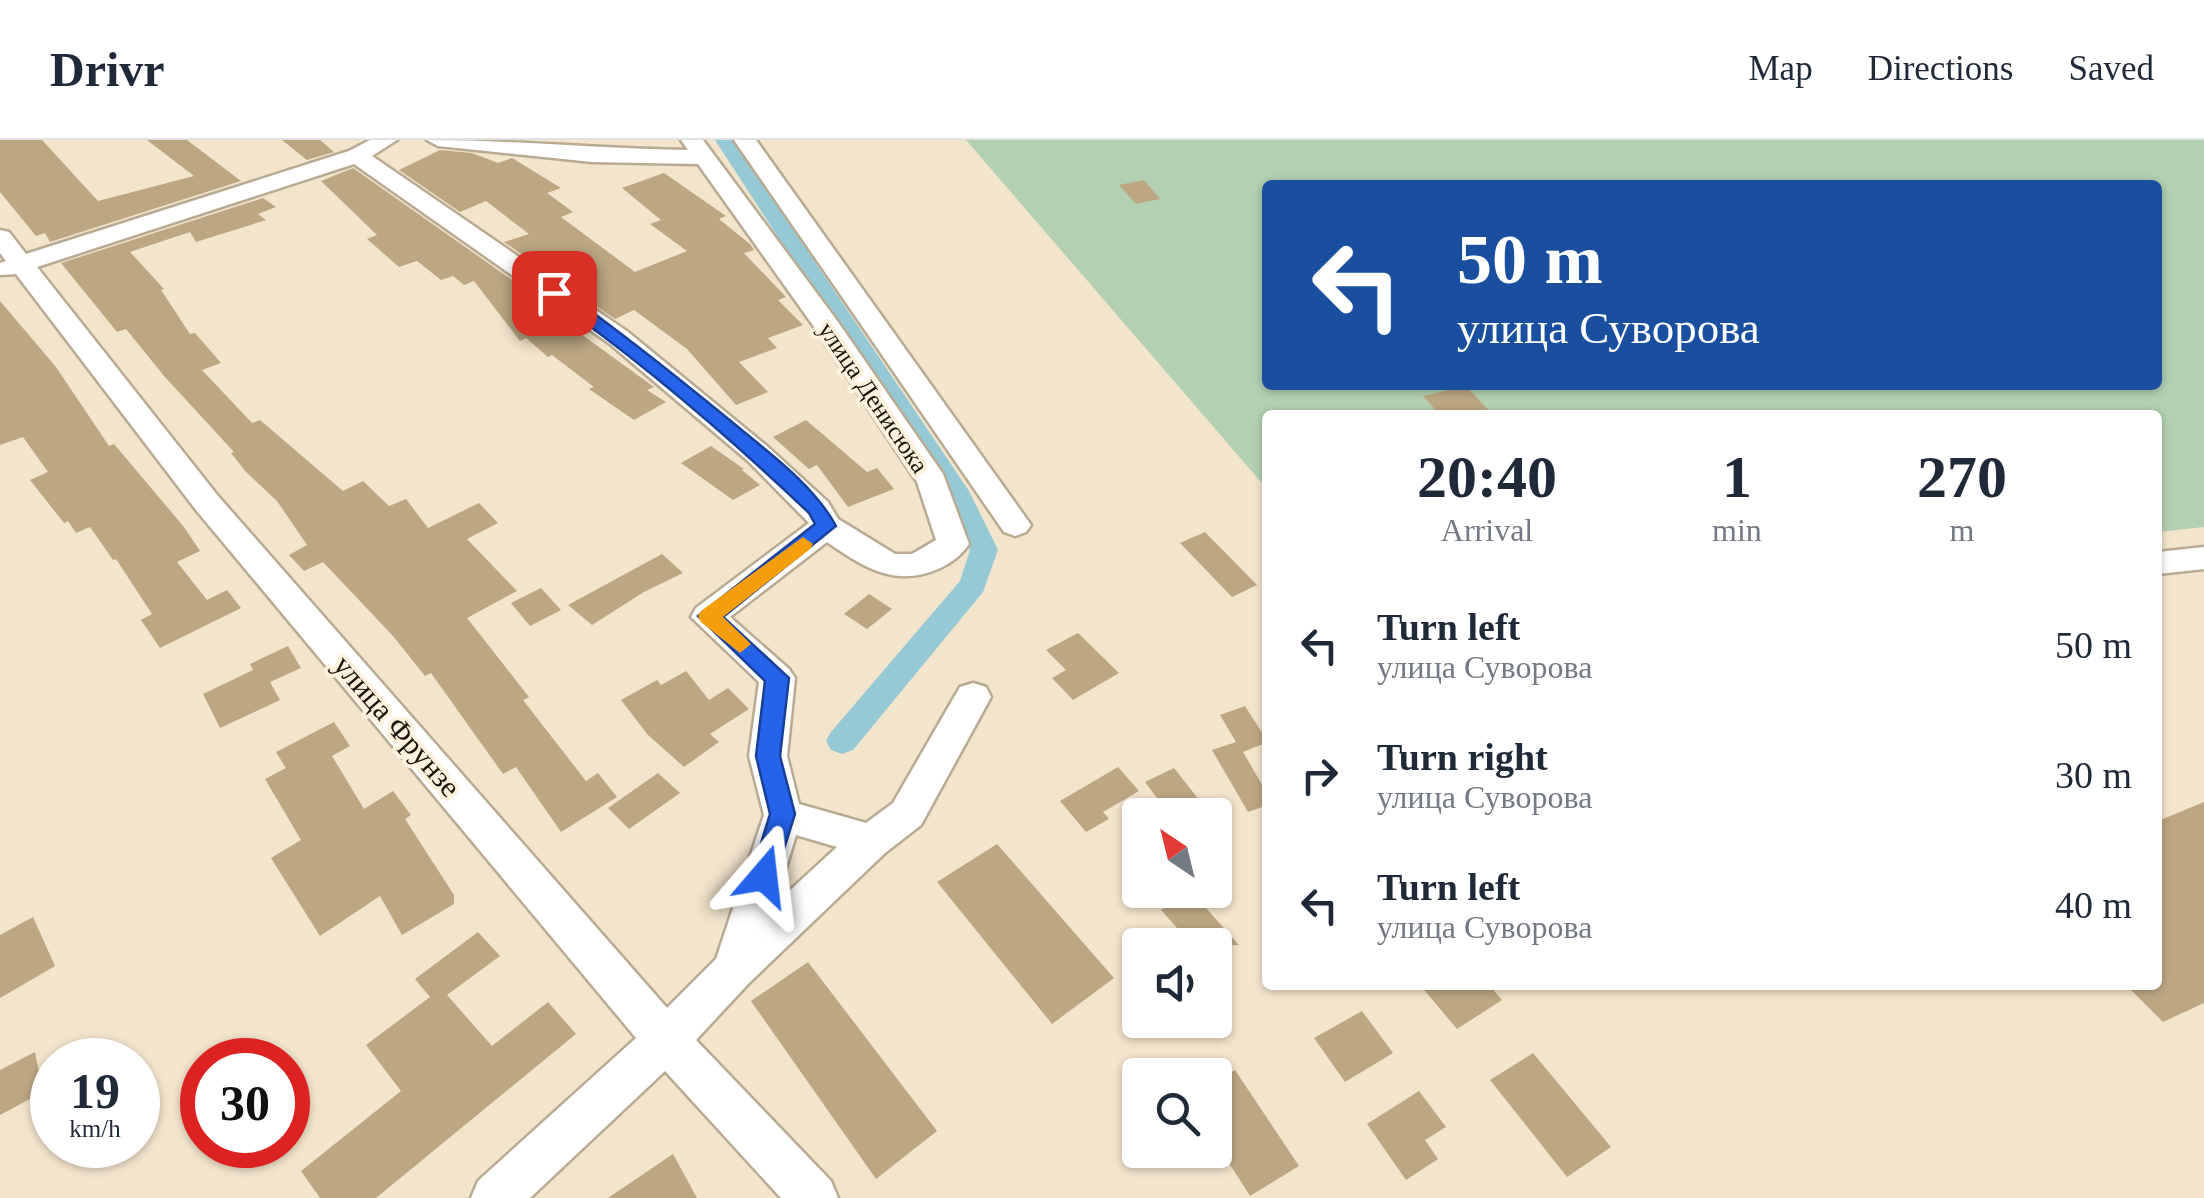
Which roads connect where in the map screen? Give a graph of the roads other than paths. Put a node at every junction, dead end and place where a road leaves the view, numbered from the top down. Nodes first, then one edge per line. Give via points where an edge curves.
1 (386, 140) edge
2 (438, 140) edge
3 (745, 140) edge
4 (697, 148) edge
5 (357, 156) junction
6 (0, 238) edge
7 (12, 267) edge
8 (1015, 524) dead end
9 (826, 526) junction
10 (2204, 558) edge
11 (2162, 563) edge
12 (973, 697) dead end
13 (783, 814) junction
14 (870, 841) junction
15 (733, 970) junction
16 (666, 1040) junction
17 (496, 1198) edge
18 (814, 1198) edge

1 - 5 street
2 - 4 street via 611,156
3 - 8 street
4 - 9 street, улица Денисюка via 932,481 953,544 907,568 878,564
5 - 7 street
5 - 9 street via 620,338 758,454 817,509
6 - 7 street, улица Фрунзе
7 - 16 street, улица Фрунзе
9 - 13 street via 708,616 777,678 768,756
10 - 11 street
12 - 14 street via 906,814
13 - 14 street
13 - 15 street
14 - 15 street
15 - 16 street
16 - 17 street
16 - 18 street, улица Фрунзе

